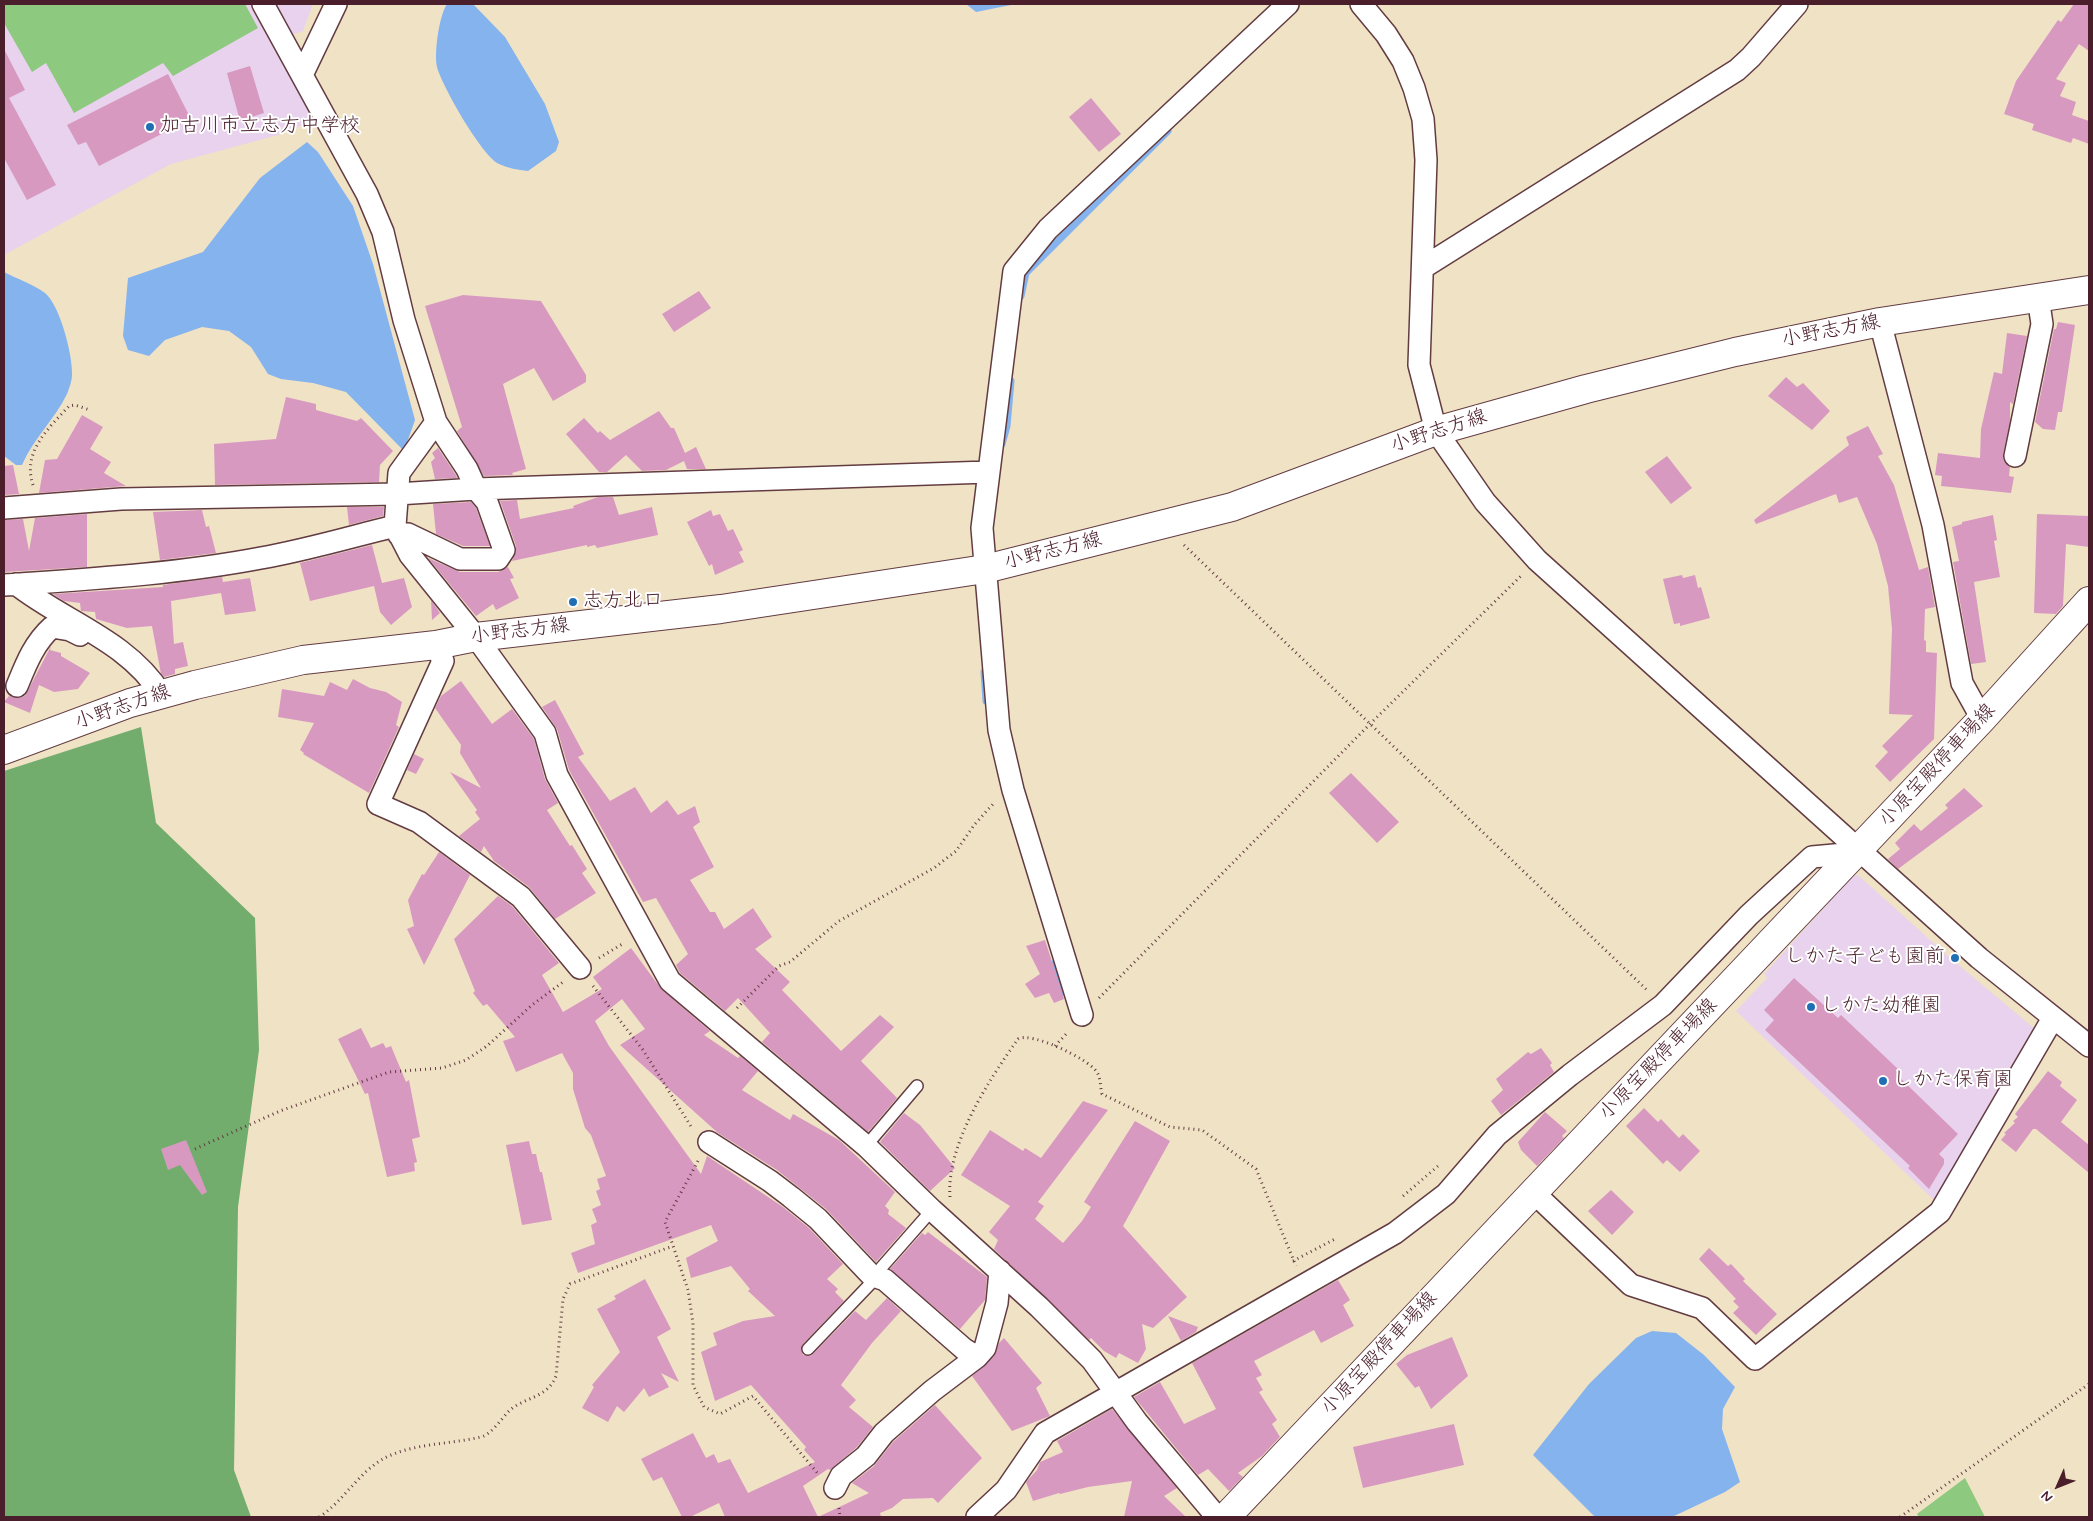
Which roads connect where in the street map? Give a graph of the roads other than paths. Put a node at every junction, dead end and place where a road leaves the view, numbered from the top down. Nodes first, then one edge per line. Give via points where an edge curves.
1 (263, 4) edge
2 (336, 4) edge
3 (1288, 4) edge
4 (1361, 4) edge
5 (1797, 4) edge
6 (302, 75) junction
7 (1424, 267) junction
8 (2089, 290) edge
9 (2038, 297) junction
10 (1880, 322) junction
11 (436, 422) junction
12 (1436, 431) junction
13 (2016, 456) dead end
14 (988, 472) junction
15 (476, 490) junction
16 (397, 494) junction
17 (4, 508) edge
18 (397, 530) junction
19 (986, 569) junction
20 (10, 585) edge
21 (2089, 601) edge
22 (476, 637) junction
23 (436, 645) junction
24 (132, 660) junction
25 (17, 686) dead end
26 (161, 694) junction
27 (1982, 719) junction
28 (4, 750) edge
29 (1858, 852) junction
30 (580, 968) road end
31 (1082, 1015) road end
32 (2053, 1018) junction
33 (2089, 1046) edge
34 (917, 1086) dead end
35 (709, 1142) road end
36 (866, 1146) junction
37 (1533, 1192) junction
38 (932, 1210) junction
39 (1000, 1271) junction
40 (876, 1276) junction
41 (808, 1349) dead end
42 (977, 1357) junction
43 (1115, 1394) junction
44 (835, 1488) road end
45 (977, 1517) edge
46 (1217, 1517) edge
47 (1226, 1517) edge

1 - 6 street
2 - 6 street
3 - 14 street via 1048,229 1014,271
4 - 7 street via 1403,61 1423,118 1426,160
5 - 7 street via 1752,57 1736,70
6 - 11 street via 368,194 384,232 404,320
7 - 12 street via 1419,365
8 - 9 main road, 小野志方線
9 - 10 main road, 小野志方線
9 - 13 street via 2042,324 2015,412
10 - 12 main road, 小野志方線 via 1725,354
10 - 27 street via 1933,525 1962,683
11 - 15 street via 467,469
11 - 16 street via 399,473
12 - 19 main road, 小野志方線 via 1232,506
12 - 29 street via 1485,502 1537,560
14 - 15 street
14 - 19 street via 982,528
15 - 16 street
15 - 18 street via 486,502 504,550 498,559 460,559
16 - 17 street via 121,499
16 - 18 street
18 - 20 street via 217,565
18 - 22 street via 410,554
19 - 22 main road, 小野志方線 via 721,609
19 - 31 street via 999,730 1013,790
20 - 24 street via 100,637
21 - 27 main road, 小原宝殿停車場線
22 - 23 main road, 小野志方線
22 - 36 street via 545,733 557,775 670,981
23 - 26 main road, 小野志方線 via 303,660
23 - 30 street via 443,661 378,804 419,822 521,897
24 - 25 street via 117,657 70,630 52,626 30,654
24 - 26 street via 150,677
26 - 28 main road, 小野志方線
27 - 29 main road, 小原宝殿停車場線
29 - 32 street
29 - 37 main road, 小原宝殿停車場線
29 - 43 street via 1812,858 1749,916 1663,1006 1570,1075 1498,1135 1446,1194 1396,1233
32 - 33 street
32 - 37 street via 1940,1212 1755,1359 1702,1308 1631,1285
34 - 36 lane
35 - 40 street via 791,1197
36 - 38 street
37 - 47 main road, 小原宝殿停車場線
38 - 39 street
38 - 40 lane
39 - 42 street via 997,1303 987,1344
39 - 43 street via 1092,1360
40 - 41 lane
40 - 42 street via 885,1280
42 - 44 street via 884,1433 866,1456 841,1476
43 - 45 street via 1044,1433 1006,1490
43 - 46 street

